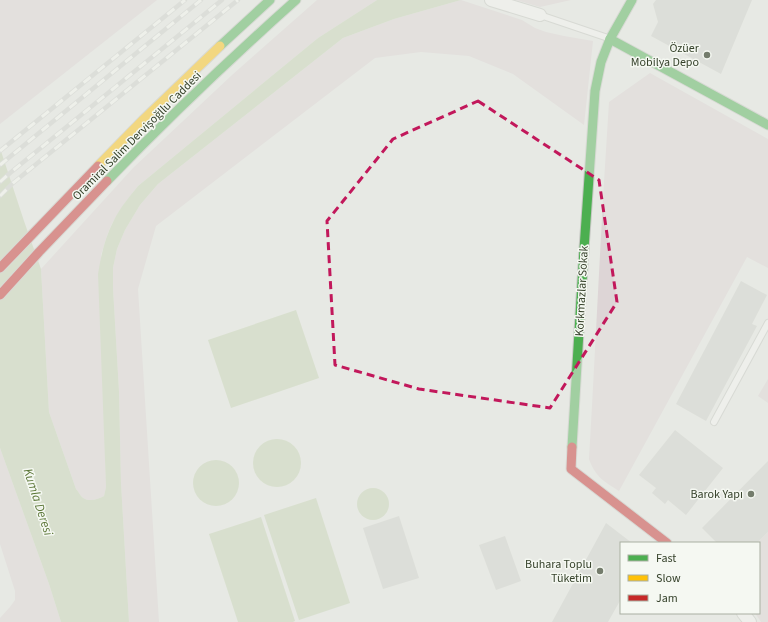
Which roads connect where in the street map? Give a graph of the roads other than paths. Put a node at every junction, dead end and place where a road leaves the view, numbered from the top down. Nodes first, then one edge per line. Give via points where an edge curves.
1 (270, 0) edge
2 (296, 0) edge
3 (491, 0) edge
4 (632, 0) edge
5 (540, 16) joint
6 (610, 39) junction
7 (768, 125) edge
8 (0, 268) edge
9 (0, 294) edge
10 (768, 323) edge
11 (714, 422) dead end
12 (667, 542) edge
13 (744, 614) edge
14 (750, 622) edge

1 - 8 main road, Oramiral Salim Dervişoğllu Caddesi via 143,120
2 - 9 main road, Oramiral Salim Dervişoğllu Caddesi via 175,112
3 - 5 street
4 - 6 main road, Korkmazlar Sokak
5 - 6 lane
6 - 7 main road
6 - 12 main road, Korkmazlar Sokak via 601,62 595,92 571,469
10 - 11 lane
13 - 14 street

